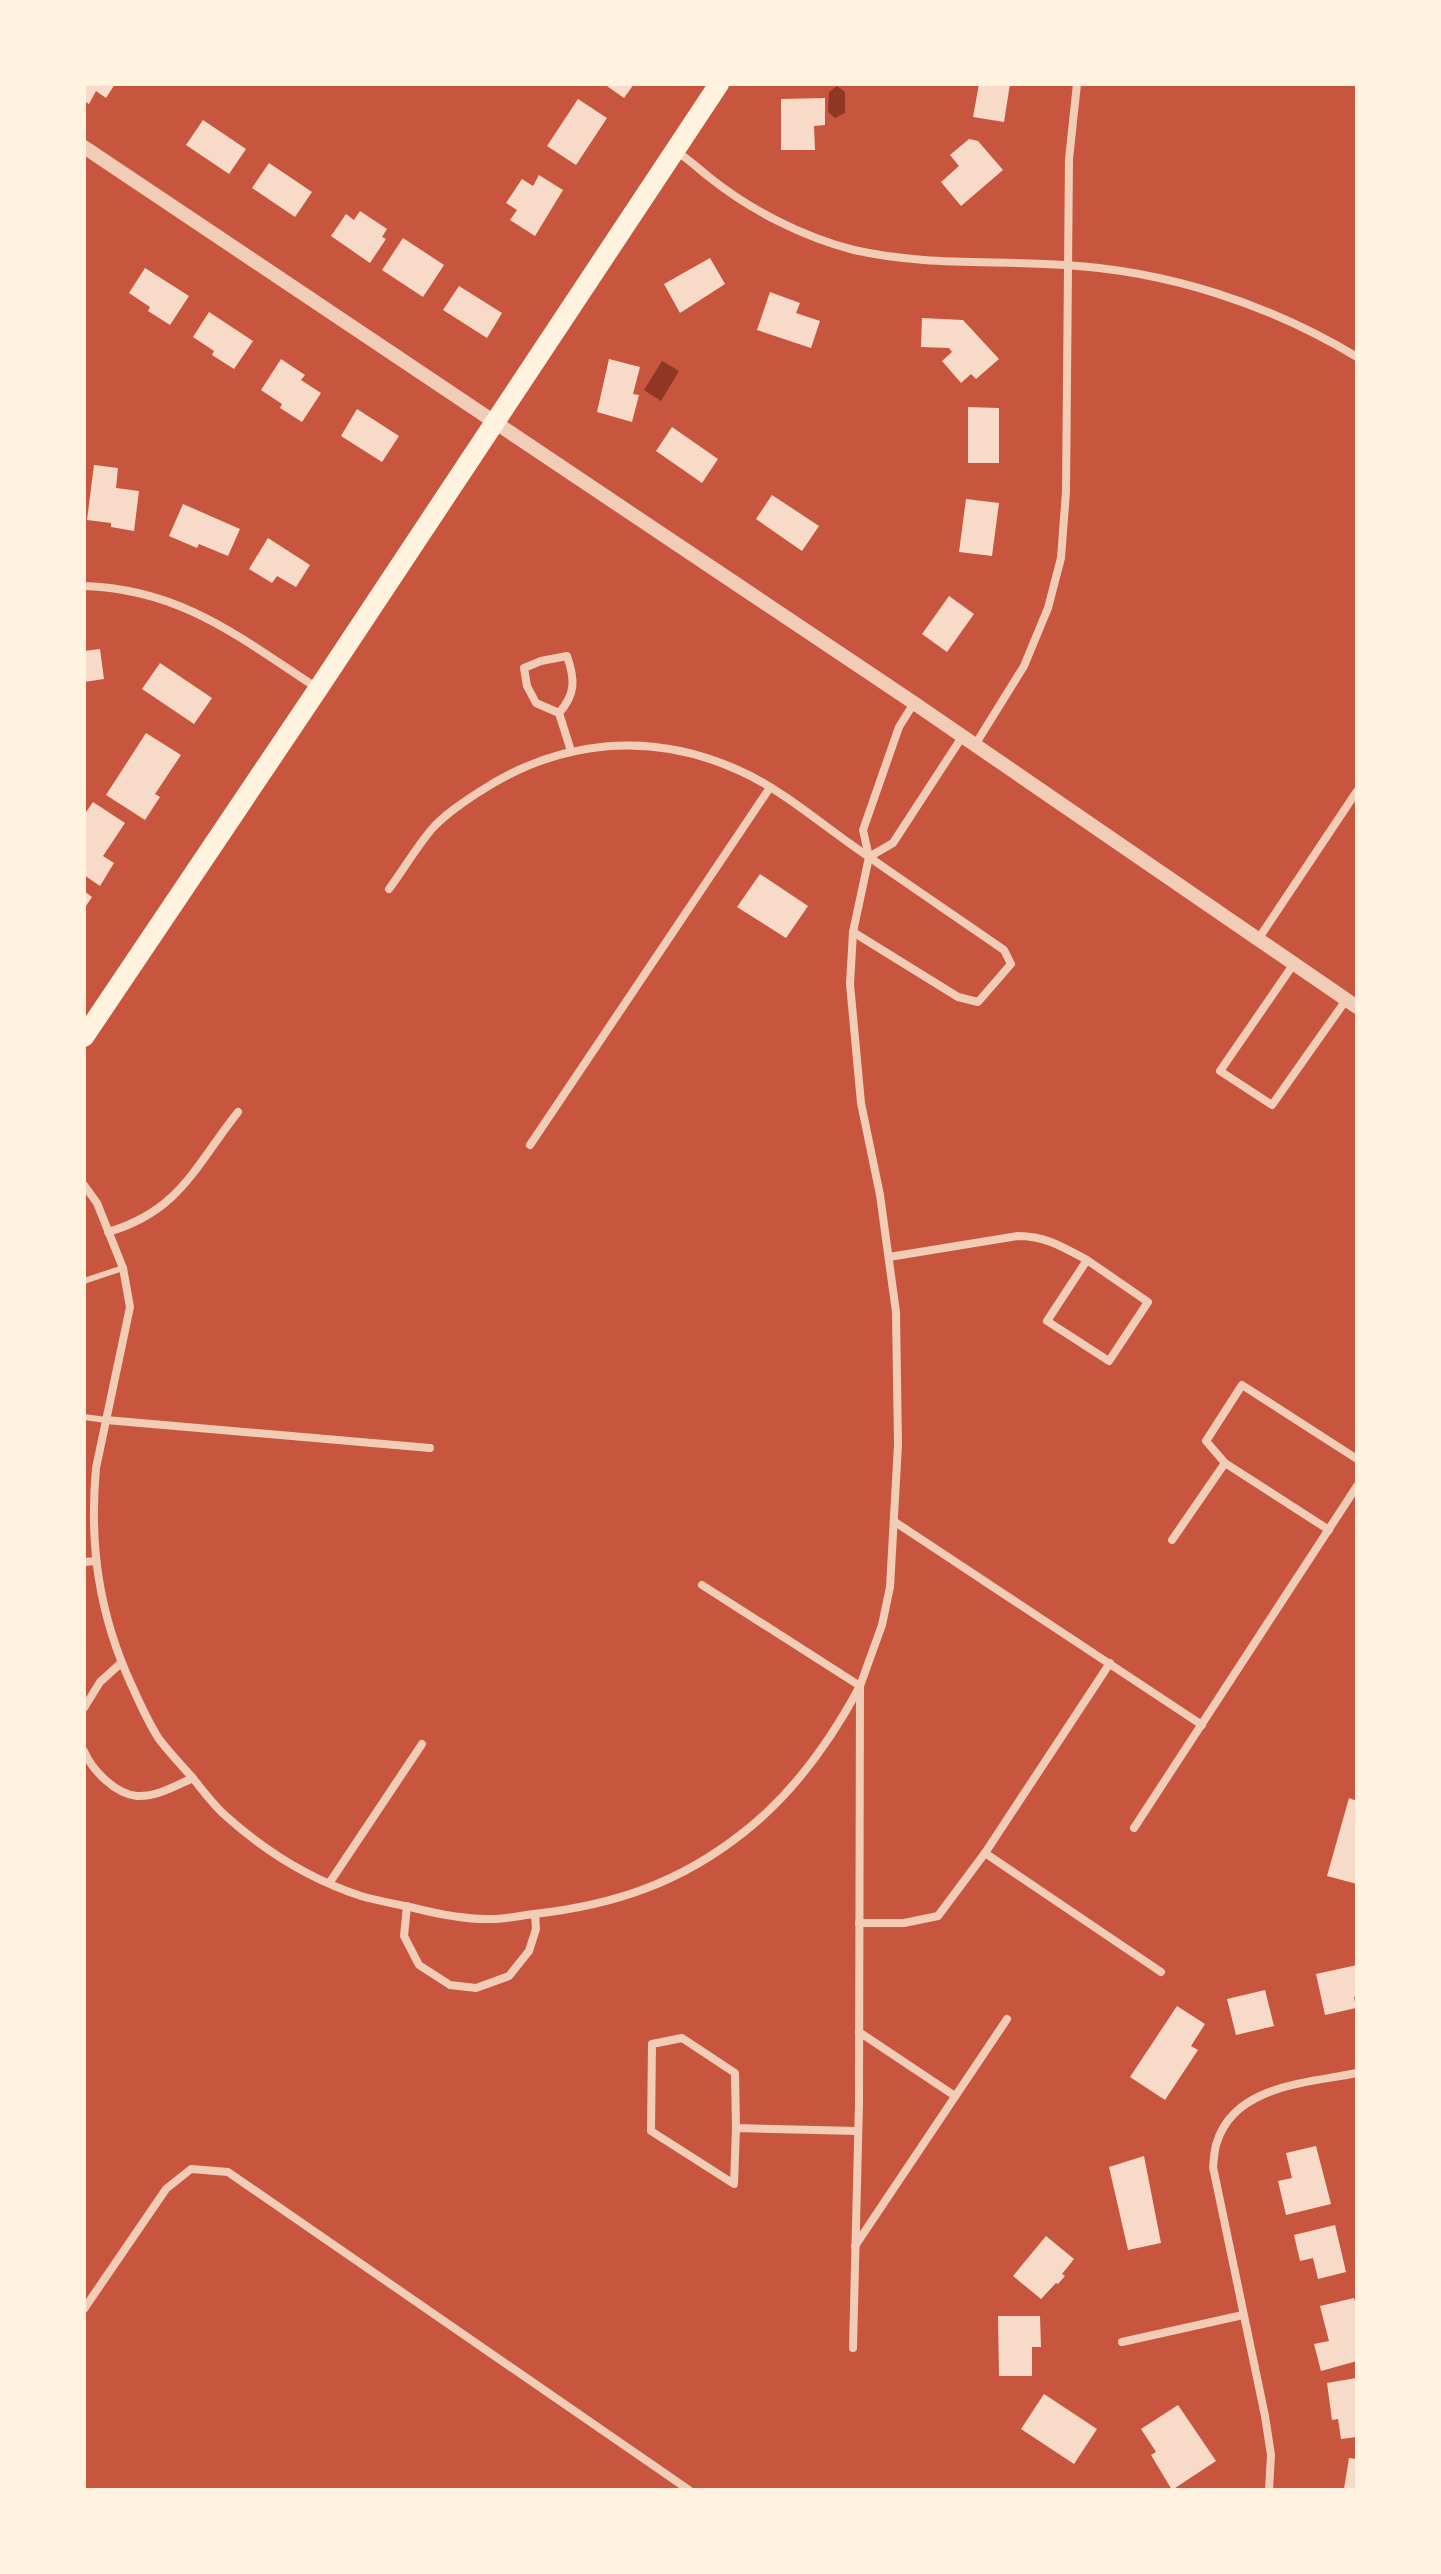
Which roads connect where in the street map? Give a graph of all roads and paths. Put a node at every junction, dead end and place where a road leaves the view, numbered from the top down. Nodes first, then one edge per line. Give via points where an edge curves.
1 (719, 84) edge
2 (1077, 84) edge
3 (84, 147) edge
4 (675, 150) junction
5 (1068, 265) junction
6 (1357, 357) edge
7 (496, 422) junction
8 (84, 586) edge
9 (318, 689) junction
10 (914, 703) junction
11 (559, 713) junction
12 (968, 741) junction
13 (571, 751) junction
14 (769, 789) junction
15 (1357, 791) edge
16 (869, 857) junction
17 (389, 889) dead end
18 (853, 932) junction
19 (1259, 938) junction
20 (1293, 965) junction
21 (1352, 1004) edge
22 (84, 1037) edge
23 (238, 1112) dead end
24 (530, 1145) dead end
25 (84, 1185) edge
26 (108, 1232) junction
27 (889, 1257) junction
28 (1087, 1260) junction
29 (123, 1268) junction
30 (84, 1281) edge
31 (84, 1417) edge
32 (106, 1420) junction
33 (430, 1448) dead end
34 (1357, 1459) edge
35 (1225, 1463) junction
36 (1357, 1486) edge
37 (895, 1522) junction
38 (1329, 1530) junction
39 (1172, 1540) dead end
40 (96, 1561) junction
41 (84, 1562) edge
42 (702, 1585) dead end
43 (121, 1663) junction
44 (1110, 1663) junction
45 (860, 1686) junction
46 (84, 1708) edge
47 (1202, 1725) junction
48 (422, 1744) dead end
49 (84, 1751) edge
50 (193, 1778) junction
51 (1134, 1828) dead end
52 (985, 1853) junction
53 (330, 1882) junction
54 (407, 1906) junction
55 (535, 1914) junction
56 (859, 1923) junction
57 (1161, 1972) dead end
58 (1007, 2019) dead end
59 (859, 2032) junction
60 (1357, 2073) edge
61 (955, 2096) junction
62 (736, 2128) junction
63 (857, 2131) junction
64 (854, 2247) junction
65 (84, 2309) edge
66 (1243, 2315) junction
67 (1122, 2342) dead end
68 (853, 2348) dead end
69 (689, 2490) edge
70 (1269, 2490) edge

1 - 4 main road
2 - 5 street via 1069,159
3 - 7 street
4 - 5 street via 761,212 853,249 915,260
4 - 7 main road
5 - 6 street via 1197,287 1270,312
5 - 12 street via 1061,558 1024,666
7 - 9 main road
7 - 10 street
8 - 9 street via 130,589 193,610
9 - 22 main road
10 - 12 street
10 - 16 street via 899,727 863,830
11 - 11 street via 536,703 524,668 567,656 573,691
11 - 13 street
12 - 16 street via 893,843
12 - 19 street
13 - 14 street via 636,746 687,753 740,770
13 - 17 street via 534,761 461,804 432,830
14 - 16 street
14 - 24 street
15 - 19 street
16 - 18 street
16 - 18 street via 1004,950 1011,964 978,1002 958,997
18 - 27 street via 850,984 861,1103
19 - 20 street
20 - 21 street
20 - 21 street via 1220,1071 1272,1105
23 - 26 street via 191,1179 163,1207
25 - 26 street
26 - 29 street
27 - 28 street via 1035,1236
27 - 37 street via 896,1327
28 - 28 street via 1047,1321 1109,1361 1148,1302
29 - 30 lane
29 - 32 street via 130,1307
31 - 32 lane
32 - 33 street
32 - 40 street via 93,1495
34 - 35 street via 1242,1385 1206,1441
35 - 38 street
35 - 39 street
36 - 38 street
37 - 44 street
37 - 45 street via 882,1625
38 - 47 street
40 - 41 street
40 - 43 street via 100,1598
42 - 45 street
43 - 46 street via 100,1682
43 - 50 street via 148,1722
44 - 47 street
44 - 52 street
45 - 55 street via 808,1768 777,1803 714,1854 663,1883 612,1902
45 - 56 street
47 - 51 street
48 - 53 street
49 - 50 street via 108,1783 135,1796 162,1792
50 - 53 street via 225,1815 269,1850
52 - 56 street via 938,1916
52 - 57 street
53 - 54 street
54 - 55 street via 489,1920
54 - 55 street via 404,1936 419,1965 450,1985 476,1988 509,1976 529,1951
56 - 59 street
58 - 61 street
59 - 61 street
59 - 63 street
60 - 66 street via 1249,2101 1231,2116 1217,2141 1213,2167
61 - 64 street
62 - 62 street via 735,2073 682,2038 652,2044 651,2131 734,2184
62 - 63 street
63 - 64 street
64 - 68 street
65 - 69 street via 166,2189 191,2169 228,2172
66 - 67 street
66 - 70 street via 1269,2442

